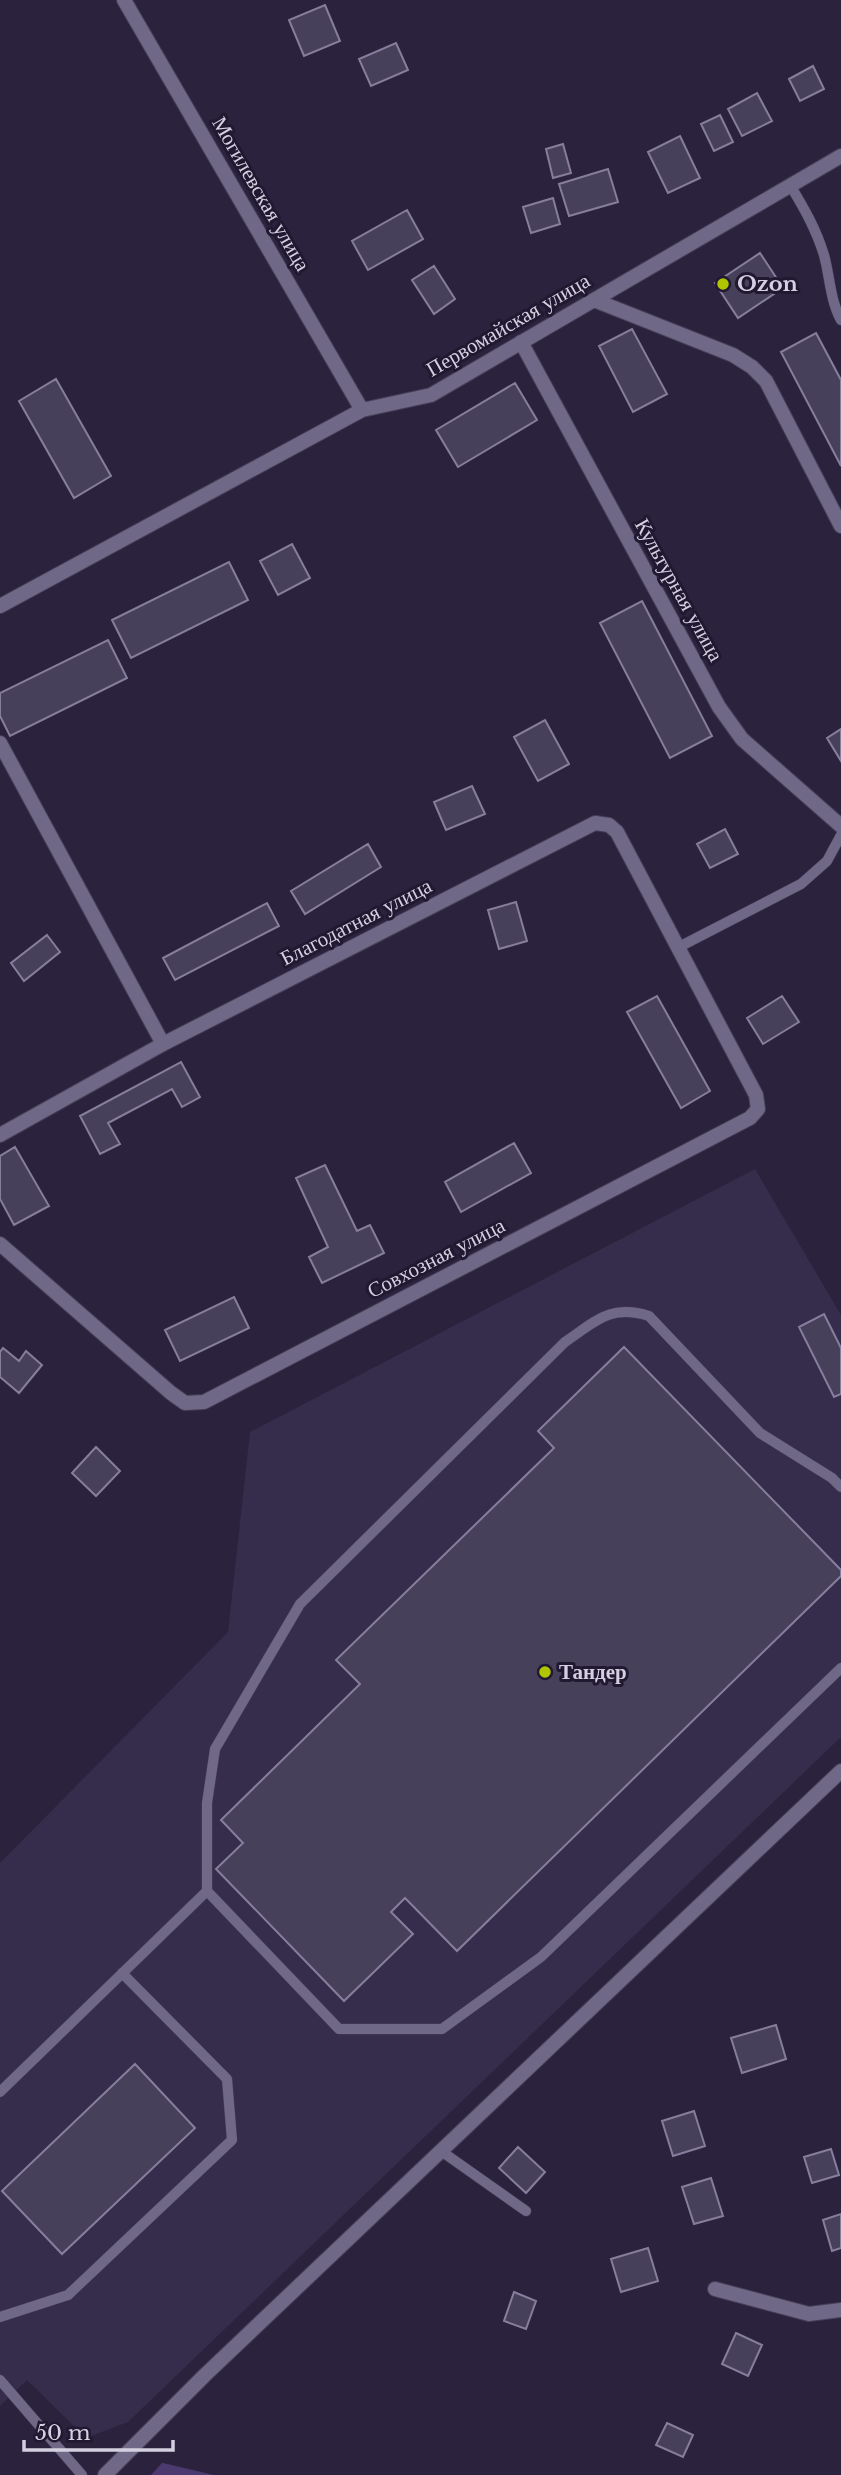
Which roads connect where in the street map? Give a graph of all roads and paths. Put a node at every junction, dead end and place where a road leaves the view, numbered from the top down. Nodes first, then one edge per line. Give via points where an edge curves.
1 (124, 0) edge
2 (841, 156) edge
3 (790, 185) junction
4 (594, 299) junction
5 (841, 320) edge
6 (521, 342) junction
7 (362, 410) junction
8 (841, 526) edge
9 (0, 606) edge
10 (0, 743) edge
11 (841, 826) edge
12 (841, 835) edge
13 (677, 948) junction
14 (163, 1044) junction
15 (0, 1135) edge
16 (0, 1244) edge
17 (841, 1488) edge
18 (841, 1668) edge
19 (841, 1771) edge
20 (207, 1891) junction
21 (122, 1973) junction
22 (0, 2091) edge
23 (441, 2151) junction
24 (526, 2211) dead end
25 (715, 2289) dead end
26 (841, 2310) edge
27 (0, 2317) edge
28 (0, 2380) edge
29 (82, 2475) edge
30 (105, 2475) edge

1 - 7 street, Могилевская улица
2 - 3 street, Первомайская улица
3 - 4 street, Первомайская улица
3 - 5 lane via 813,223
4 - 6 street, Первомайская улица
4 - 8 street via 733,355 752,367 766,381
6 - 7 street, Первомайская улица via 431,395
6 - 11 street, Культурная улица via 719,707 742,739
7 - 9 street, Первомайская улица
10 - 14 street
12 - 13 lane via 827,861 801,884
13 - 14 street, Благодатная улица via 617,832 595,823
13 - 16 street, Совхозная улица via 756,1095 758,1109 750,1118 204,1402 185,1403 171,1393
14 - 15 street, Благодатная улица
17 - 20 lane via 760,1433 649,1316 629,1310 606,1315 565,1342 300,1604 215,1749 207,1803
18 - 20 lane via 541,1958 442,2029 339,2029
19 - 23 street
20 - 21 lane
21 - 22 lane
21 - 27 lane via 227,2079 232,2140 68,2295
23 - 24 lane
23 - 30 street
25 - 26 street via 809,2314
28 - 29 lane

